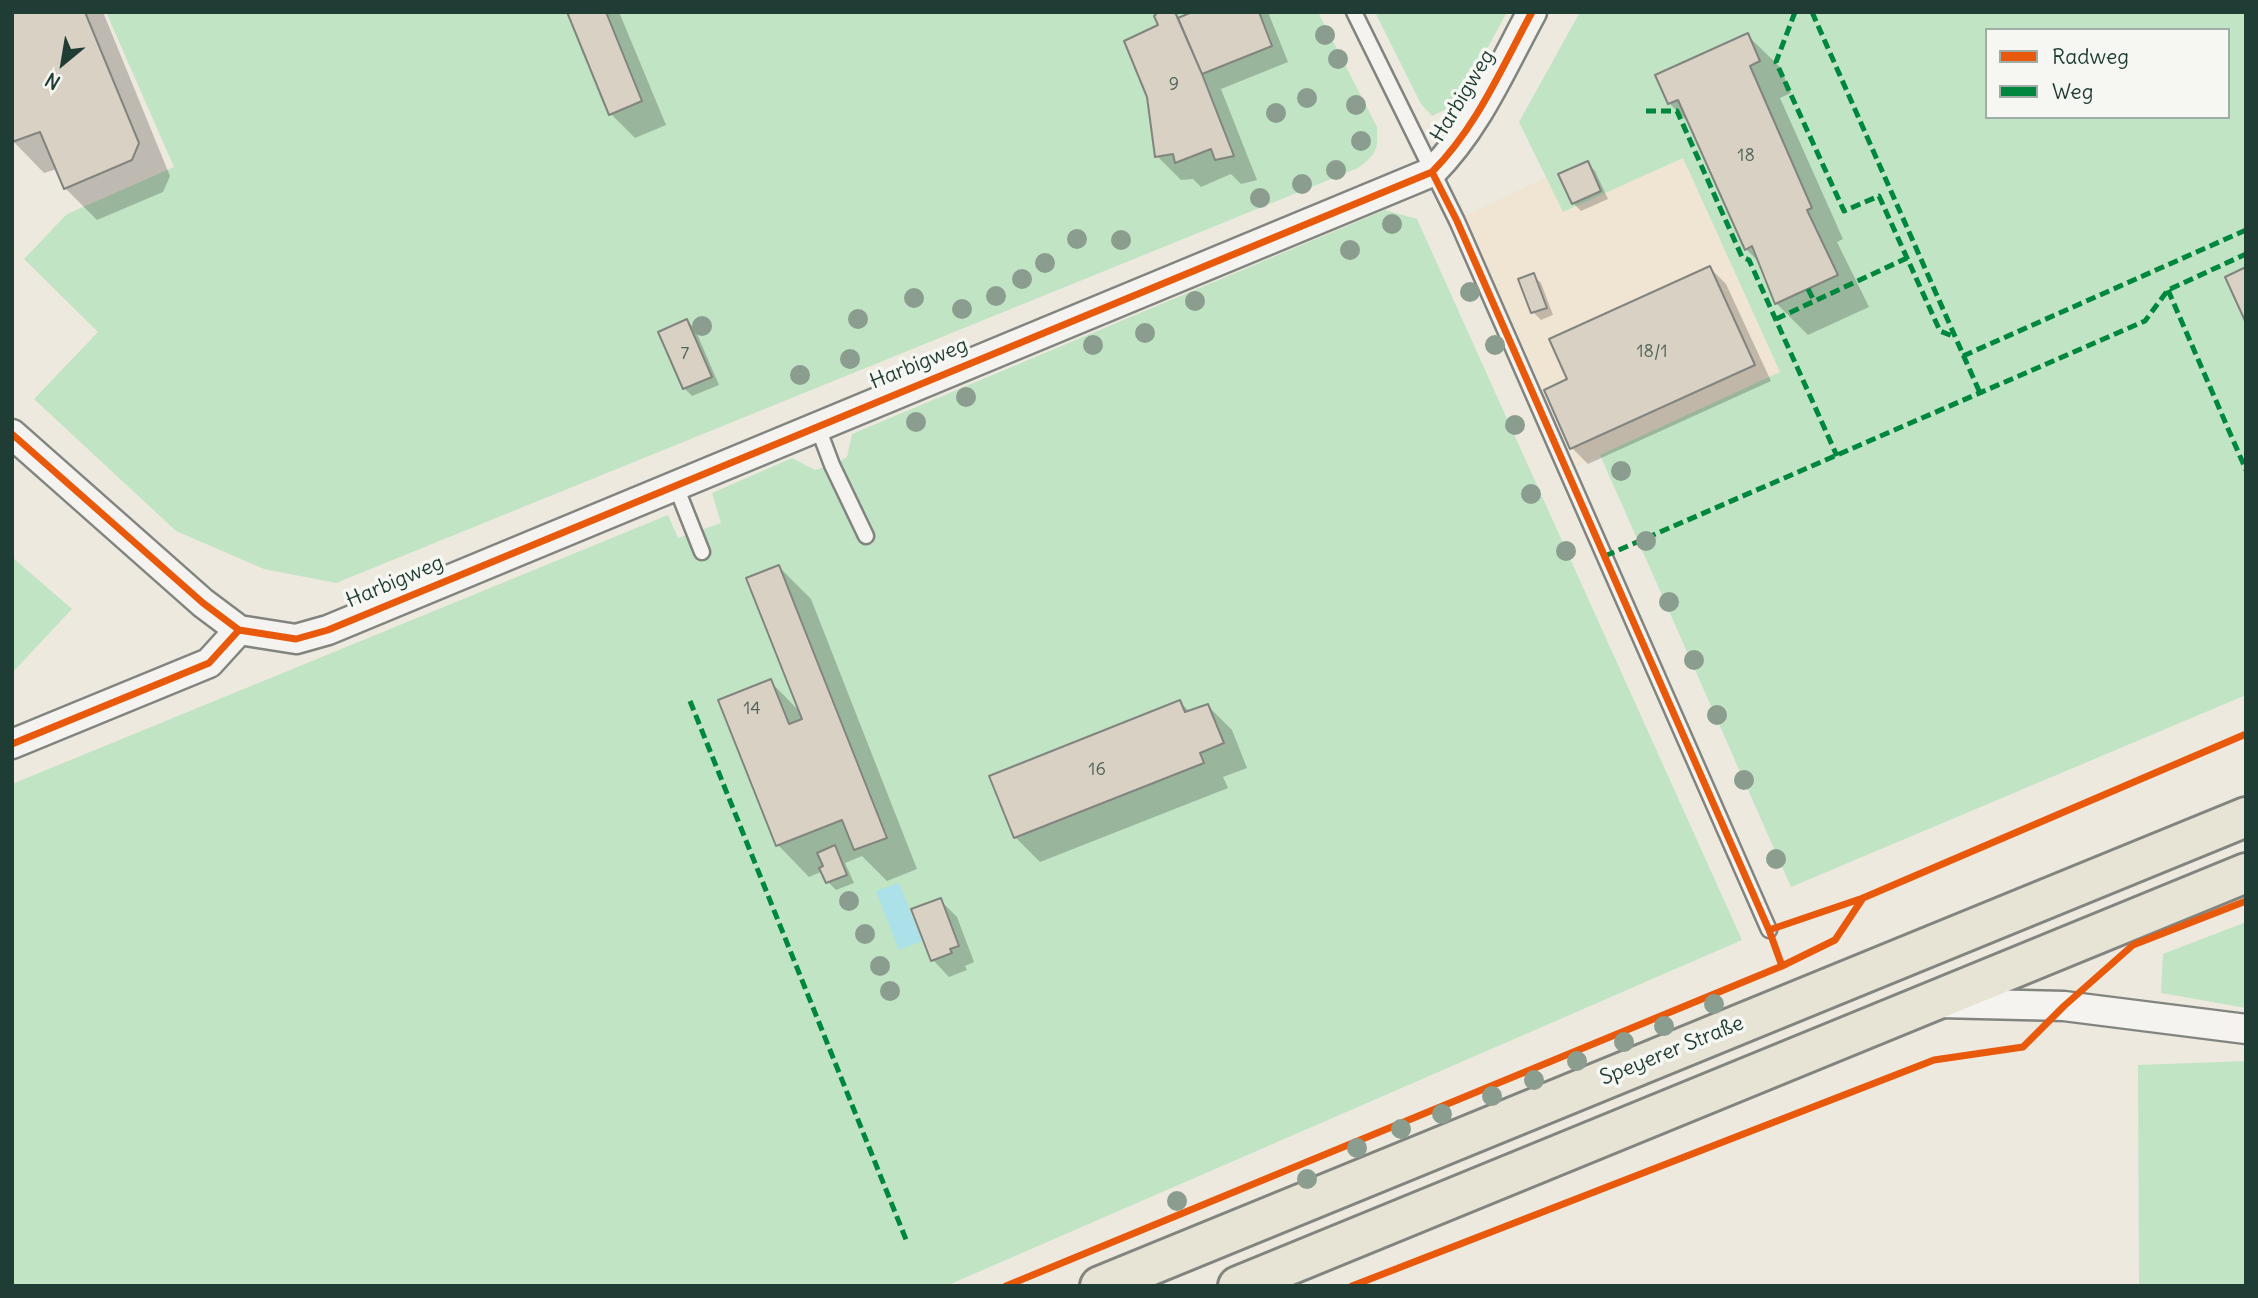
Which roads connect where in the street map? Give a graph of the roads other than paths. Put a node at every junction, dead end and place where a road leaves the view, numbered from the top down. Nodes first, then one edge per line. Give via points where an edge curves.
1 (1354, 12) edge
2 (1532, 12) edge
3 (1432, 172) junction
4 (817, 425) junction
5 (12, 434) edge
6 (675, 484) junction
7 (866, 536) dead end
8 (702, 552) dead end
9 (239, 630) junction
10 (12, 744) edge
11 (2246, 817) edge
12 (2246, 873) edge
13 (1769, 930) dead end
14 (1927, 1003) junction
15 (2246, 1029) edge
16 (1100, 1286) edge
17 (1238, 1286) edge

1 - 3 lane
2 - 3 street, Harbigweg via 1469,127
3 - 4 street, Harbigweg
3 - 13 lane
4 - 6 street, Harbigweg
4 - 7 lane
5 - 9 street, Harbigweg
6 - 8 lane
6 - 9 street, Harbigweg via 328,629 296,639
9 - 10 street via 209,663
11 - 16 main road, Speyerer Straße
12 - 14 main road
14 - 15 street via 2064,1006
14 - 17 main road

